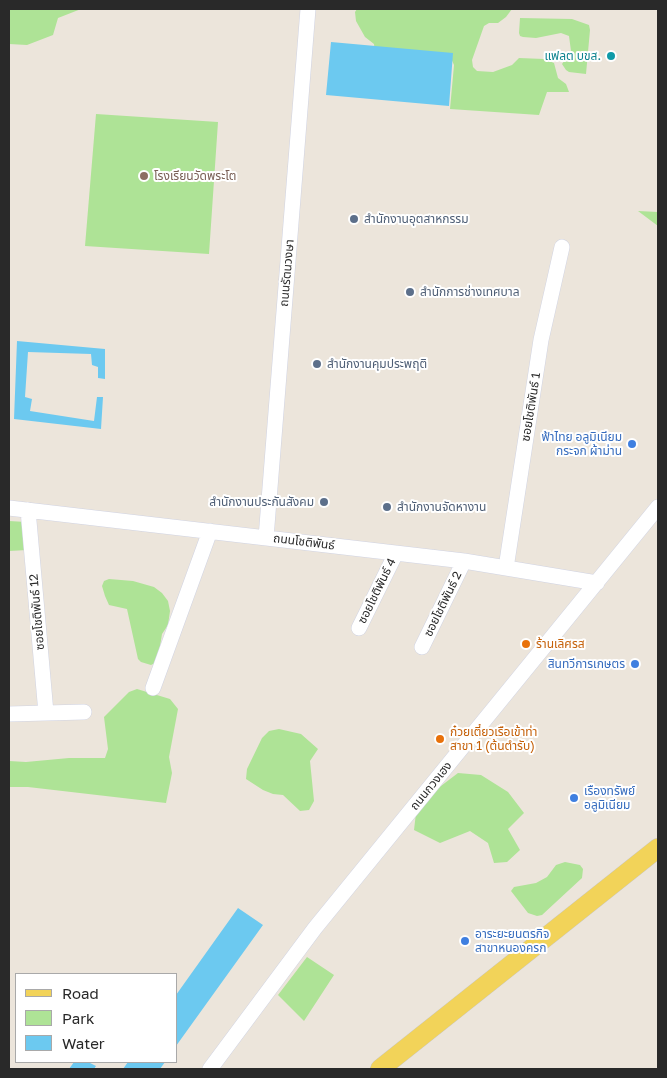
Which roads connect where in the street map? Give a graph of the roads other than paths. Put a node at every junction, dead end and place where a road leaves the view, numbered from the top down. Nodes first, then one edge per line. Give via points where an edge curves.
1 (308, 9) edge
2 (562, 247) dead end
3 (658, 507) edge
4 (9, 508) edge
5 (28, 510) junction
6 (210, 532) junction
7 (266, 538) junction
8 (396, 553) junction
9 (464, 561) junction
10 (506, 568) junction
11 (597, 583) junction
12 (359, 628) dead end
13 (422, 647) dead end
14 (153, 688) dead end
15 (84, 712) dead end
16 (46, 713) junction
17 (9, 714) edge
18 (658, 848) edge
19 (210, 1069) edge
20 (380, 1069) edge

1 - 7 street, ถนนรัตนวงษา
2 - 10 street, ซอยโชติพันธ์ 1 via 542,340
3 - 11 street, ถนนกวงเฮง
4 - 5 street, ถนนโชติพันธ์
5 - 6 street, ถนนโชติพันธ์
5 - 16 street, ซอยโชติพันธ์ 12
6 - 7 street, ถนนโชติพันธ์
6 - 14 street
7 - 8 street, ถนนโชติพันธ์
8 - 9 street, ถนนโชติพันธ์
8 - 12 street, ซอยโชติพันธ์ 4
9 - 10 street, ถนนโชติพันธ์
9 - 13 street, ซอยโชติพันธ์ 2
10 - 11 street, ถนนโชติพันธ์
11 - 19 street, ถนนกวงเฮง via 315,928
15 - 16 street
16 - 17 street
18 - 20 main road

